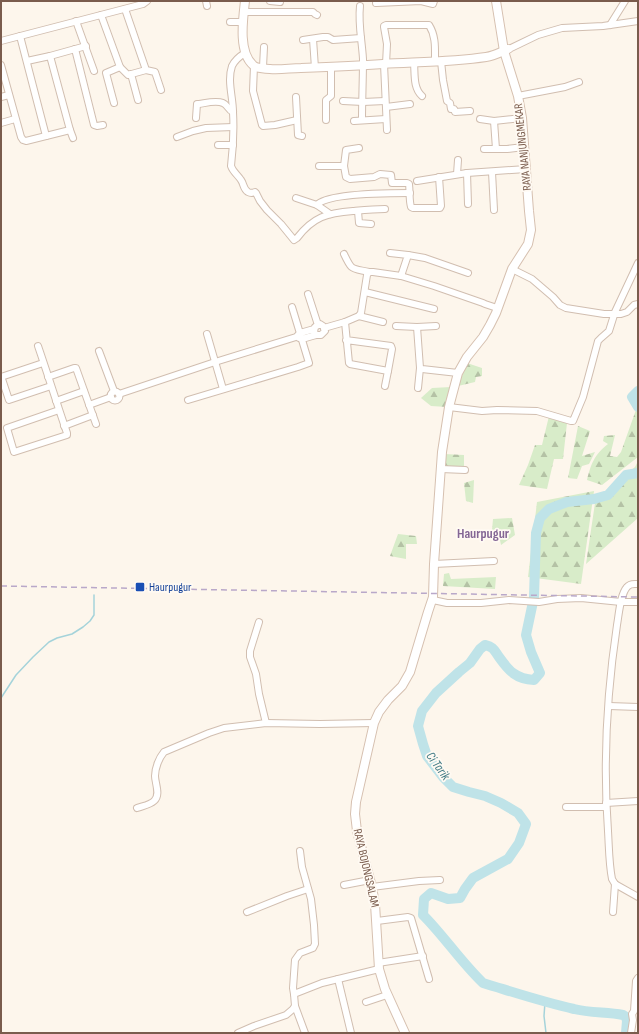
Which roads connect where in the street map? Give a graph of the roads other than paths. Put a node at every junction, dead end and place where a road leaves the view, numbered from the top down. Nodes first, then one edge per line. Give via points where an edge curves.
1 (147, 1) edge
2 (245, 1) edge
3 (270, 1) edge
4 (434, 1) edge
5 (496, 1) edge
6 (625, 1) edge
7 (280, 2) edge
8 (376, 2) dead end
9 (360, 6) dead end
10 (125, 9) junction
11 (244, 12) junction
12 (317, 15) dead end
13 (101, 16) junction
14 (76, 21) junction
15 (638, 21) edge
16 (230, 22) dead end
17 (243, 22) junction
18 (610, 25) junction
19 (20, 36) junction
20 (360, 38) junction
21 (313, 39) junction
22 (303, 40) dead end
23 (1, 41) edge
24 (86, 46) junction
25 (264, 48) dead end
26 (75, 49) junction
27 (507, 50) junction
28 (245, 53) junction
29 (50, 56) junction
30 (27, 61) junction
31 (438, 61) junction
32 (414, 63) junction
33 (385, 64) junction
34 (1, 65) edge
35 (362, 65) junction
36 (254, 66) junction
37 (120, 67) junction
38 (262, 67) junction
39 (331, 67) junction
40 (315, 68) junction
41 (146, 70) junction
42 (94, 71) dead end
43 (131, 74) junction
44 (230, 81) junction
45 (223, 82) dead end
46 (579, 82) dead end
47 (162, 90) dead end
48 (9, 95) junction
49 (422, 96) dead end
50 (518, 96) junction
51 (1, 97) edge
52 (296, 97) dead end
53 (138, 100) dead end
54 (343, 101) dead end
55 (363, 102) junction
56 (114, 103) dead end
57 (385, 104) junction
58 (410, 104) dead end
59 (470, 110) dead end
60 (233, 112) junction
61 (196, 118) dead end
62 (522, 118) junction
63 (15, 119) junction
64 (386, 119) junction
65 (480, 119) dead end
66 (297, 120) junction
67 (326, 120) dead end
68 (362, 120) junction
69 (354, 121) dead end
70 (494, 121) junction
71 (1, 123) edge
72 (103, 125) dead end
73 (233, 127) junction
74 (70, 130) junction
75 (387, 130) dead end
76 (46, 136) junction
77 (302, 136) dead end
78 (177, 137) dead end
79 (73, 138) dead end
80 (218, 145) dead end
81 (233, 146) junction
82 (524, 147) junction
83 (359, 148) dead end
84 (484, 149) dead end
85 (496, 149) junction
86 (458, 160) dead end
87 (320, 166) dead end
88 (344, 166) junction
89 (526, 170) junction
90 (492, 172) junction
91 (467, 173) junction
92 (457, 174) junction
93 (439, 178) junction
94 (417, 181) dead end
95 (401, 183) junction
96 (401, 193) junction
97 (410, 193) junction
98 (296, 198) dead end
99 (468, 204) dead end
100 (316, 205) junction
101 (358, 210) junction
102 (385, 210) dead end
103 (494, 210) dead end
104 (330, 214) junction
105 (371, 224) dead end
106 (528, 244) joint
107 (390, 253) dead end
108 (344, 254) dead end
109 (408, 255) junction
110 (638, 263) edge
111 (512, 269) junction
112 (369, 272) junction
113 (468, 274) dead end
114 (401, 276) junction
115 (365, 292) junction
116 (308, 294) dead end
117 (638, 304) edge
118 (292, 307) dead end
119 (497, 308) junction
120 (434, 309) dead end
121 (614, 314) junction
122 (359, 316) junction
123 (345, 322) junction
124 (383, 322) dead end
125 (396, 326) dead end
126 (436, 326) dead end
127 (417, 327) junction
128 (324, 328) junction
129 (316, 329) junction
130 (207, 334) dead end
131 (299, 336) junction
132 (346, 340) junction
133 (38, 346) dead end
134 (99, 351) dead end
135 (215, 362) junction
136 (43, 363) junction
137 (420, 368) junction
138 (388, 371) junction
139 (458, 373) junction
140 (48, 377) junction
141 (51, 386) junction
142 (385, 386) dead end
143 (418, 388) dead end
144 (223, 389) junction
145 (84, 391) junction
146 (115, 394) junction
147 (188, 400) dead end
148 (56, 401) junction
149 (89, 405) junction
150 (449, 407) junction
151 (59, 410) junction
152 (93, 415) junction
153 (96, 424) dead end
154 (64, 426) junction
155 (441, 469) junction
156 (465, 470) dead end
157 (494, 561) dead end
158 (434, 564) junction
159 (638, 584) edge
160 (433, 600) junction
161 (621, 602) junction
162 (638, 602) edge
163 (259, 622) dead end
164 (609, 706) junction
165 (638, 707) edge
166 (266, 723) junction
167 (374, 724) junction
168 (638, 802) edge
169 (606, 805) junction
170 (566, 807) dead end
171 (137, 808) dead end
172 (300, 851) dead end
173 (440, 880) dead end
174 (371, 883) junction
175 (615, 884) junction
176 (344, 885) dead end
177 (308, 889) junction
178 (638, 897) edge
179 (247, 912) dead end
180 (613, 912) dead end
181 (377, 921) junction
182 (422, 956) junction
183 (379, 966) junction
184 (638, 978) edge
185 (338, 979) junction
186 (429, 980) dead end
187 (294, 994) junction
188 (387, 995) junction
189 (366, 1002) dead end
190 (295, 1006) junction
191 (238, 1033) edge
192 (305, 1033) edge
193 (352, 1033) edge
194 (405, 1033) edge
195 (631, 1033) edge

1 - 10 street
2 - 11 main road
3 - 7 street
4 - 8 street via 433,4 421,1
5 - 27 main road, RAYA NANJUNGMEKAR
6 - 18 street
9 - 20 street
10 - 13 street
10 - 41 street
11 - 12 street via 313,12
11 - 17 main road
13 - 14 street
13 - 37 street
14 - 19 street
14 - 24 street
15 - 18 street
16 - 17 street
17 - 28 main road
18 - 27 street via 552,30
19 - 23 street
19 - 30 street
20 - 21 street
20 - 35 street
21 - 22 street
21 - 40 street
24 - 26 street
24 - 42 street
25 - 38 street
26 - 29 street
26 - 72 street via 94,125
27 - 31 main road via 485,57
27 - 50 main road, RAYA NANJUNGMEKAR
28 - 36 main road
28 - 44 street via 233,64
29 - 30 street
29 - 74 street
30 - 76 street
31 - 32 main road
31 - 33 street via 435,39 429,25 384,26 387,44
31 - 59 street via 447,101 452,109 455,112
32 - 33 main road
32 - 49 street via 416,86
33 - 35 main road
33 - 57 street
34 - 48 street
35 - 39 main road
35 - 55 street
36 - 38 main road
36 - 66 street via 254,90 262,125
37 - 43 street via 128,75
37 - 56 street via 106,73
38 - 40 main road
39 - 40 main road
39 - 67 street via 331,96 326,100
41 - 43 street
41 - 47 street via 155,72
43 - 53 street
44 - 45 street
44 - 60 street
46 - 50 street
48 - 51 street
48 - 63 street
50 - 62 main road, RAYA NANJUNGMEKAR
52 - 66 street
54 - 55 street
55 - 57 street
55 - 68 street
57 - 58 street
57 - 64 street
60 - 61 street via 224,103 197,104
60 - 73 street
62 - 70 street
62 - 82 main road, RAYA NANJUNGMEKAR
63 - 71 street
63 - 76 street via 23,140
64 - 68 street
64 - 75 street
65 - 70 street
66 - 77 street via 298,135
68 - 69 street
70 - 85 street
73 - 78 street via 206,128
73 - 81 street
74 - 76 street
74 - 79 street
80 - 81 street
81 - 104 street via 232,169 244,187 249,192 256,193 293,240 309,224
82 - 85 street
82 - 89 main road, RAYA NANJUNGMEKAR
83 - 88 street via 346,150
84 - 85 street
86 - 92 street
87 - 88 street
88 - 95 street via 348,179 380,174 391,175 392,183
89 - 90 street
89 - 106 main road, RAYA NANJUNGMEKAR via 531,230
90 - 91 street
90 - 103 street
91 - 92 street
91 - 99 street
92 - 93 street
93 - 94 street
93 - 97 street via 440,208 411,207
95 - 96 street
95 - 97 street via 409,184
96 - 97 street
96 - 100 street via 348,196
98 - 100 street
100 - 104 street
101 - 102 street
101 - 104 street
101 - 105 street via 359,224
106 - 111 main road, RAYA BOJONGSALAM
107 - 109 street
108 - 112 street via 353,269
109 - 113 street via 425,258
109 - 114 street
110 - 121 street
111 - 119 main road, RAYA BOJONGSALAM
111 - 121 street via 532,279 562,307
112 - 114 street
112 - 115 street
114 - 119 street
115 - 120 street
115 - 122 street
116 - 129 street
117 - 121 street via 624,313
118 - 131 street
119 - 139 main road, RAYA BOJONGSALAM via 490,325
121 - 150 street via 609,332 598,341 583,397 573,421 538,411 482,411
122 - 123 street
122 - 124 street
123 - 128 street
123 - 132 street
125 - 127 street
126 - 127 street
127 - 137 street
128 - 129 street via 321,325
128 - 129 street via 325,331 320,335
129 - 131 street
130 - 135 street
131 - 135 street
131 - 144 street via 308,364
132 - 138 street via 350,364
132 - 138 street via 391,346
133 - 136 street
134 - 146 street
135 - 144 street
135 - 146 street
136 - 140 street
136 - 141 street via 2,377 9,400
137 - 139 street
137 - 143 street
138 - 142 street
139 - 150 main road, RAYA BOJONGSALAM
140 - 141 street
140 - 145 street via 76,368
141 - 148 street
144 - 147 street
145 - 148 street
145 - 149 street
146 - 149 street
148 - 151 street
149 - 152 street
150 - 155 main road, RAYA BOJONGSALAM
151 - 154 street
151 - 154 street via 7,428 14,452 67,435
152 - 153 street
152 - 154 street
155 - 156 street
155 - 158 main road, RAYA BOJONGSALAM
157 - 158 street
158 - 160 main road, RAYA BOJONGSALAM
159 - 161 street via 627,586
160 - 161 street via 446,603 509,600 539,602 581,598
160 - 167 main road, RAYA BOJONGSALAM via 408,676 379,712
161 - 162 street
161 - 164 street via 613,652
163 - 166 street via 250,657
164 - 165 street
164 - 169 street
166 - 167 street
166 - 171 street via 216,730 164,752 155,775 156,799
167 - 174 main road, RAYA BOJONGSALAM via 355,814
168 - 169 street
169 - 170 street
169 - 175 street via 612,876
172 - 177 street
173 - 174 street
174 - 176 street
174 - 181 main road, RAYA BOJONGSALAM
175 - 178 street
175 - 180 street
177 - 179 street
177 - 187 street via 315,944 313,948 300,953 295,960
181 - 182 street via 410,917
181 - 183 main road, RAYA BOJONGSALAM
182 - 183 street
182 - 186 street
183 - 185 street
183 - 188 main road, RAYA BOJONGSALAM
184 - 195 street
185 - 187 street
185 - 193 street
187 - 190 street
188 - 189 street
188 - 194 main road, RAYA BOJONGSALAM
190 - 191 street via 283,1017
190 - 192 street

